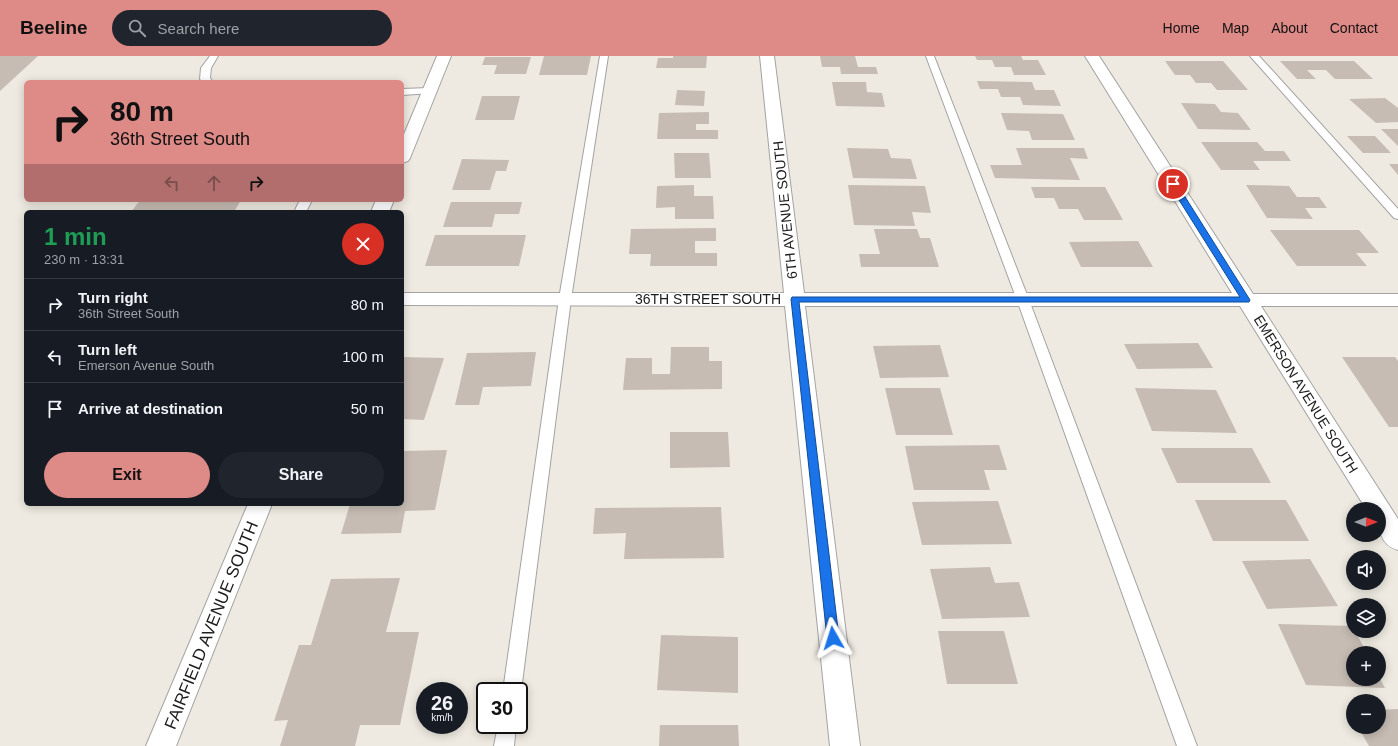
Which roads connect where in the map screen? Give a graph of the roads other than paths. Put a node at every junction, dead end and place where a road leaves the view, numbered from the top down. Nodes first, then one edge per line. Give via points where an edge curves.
1 (214, 56) edge
2 (444, 56) edge
3 (604, 56) edge
4 (767, 56) edge
5 (930, 56) edge
6 (1092, 56) edge
7 (1254, 56) edge
8 (206, 80) edge
9 (404, 92) edge
10 (429, 92) junction
11 (404, 153) edge
12 (1398, 216) edge
13 (404, 299) edge
14 (565, 299) junction
15 (795, 299) junction
16 (1023, 300) junction
17 (1246, 300) junction
18 (1398, 300) edge
19 (1375, 502) edge
20 (259, 506) edge
21 (1386, 520) edge
22 (1398, 540) edge
23 (513, 682) edge
24 (506, 734) edge
25 (161, 746) edge
26 (504, 746) edge
27 (845, 746) edge
28 (1187, 746) edge

1 - 8 lane via 206,68
2 - 10 street
3 - 14 lane
4 - 15 street, 6TH AVENUE SOUTH
5 - 16 lane
6 - 17 street, EMERSON AVENUE SOUTH
7 - 12 lane
9 - 10 lane
10 - 11 street
13 - 14 street, 36TH STREET SOUTH
14 - 15 street, 36TH STREET SOUTH
14 - 23 lane
15 - 16 street, 36TH STREET SOUTH
15 - 27 street, 6TH AVENUE SOUTH
16 - 17 street, 36TH STREET SOUTH
16 - 28 lane
17 - 18 street, 36TH STREET SOUTH
17 - 19 street, EMERSON AVENUE SOUTH
20 - 25 street, FAIRFIELD AVENUE SOUTH
21 - 22 street, EMERSON AVENUE SOUTH
24 - 26 lane

